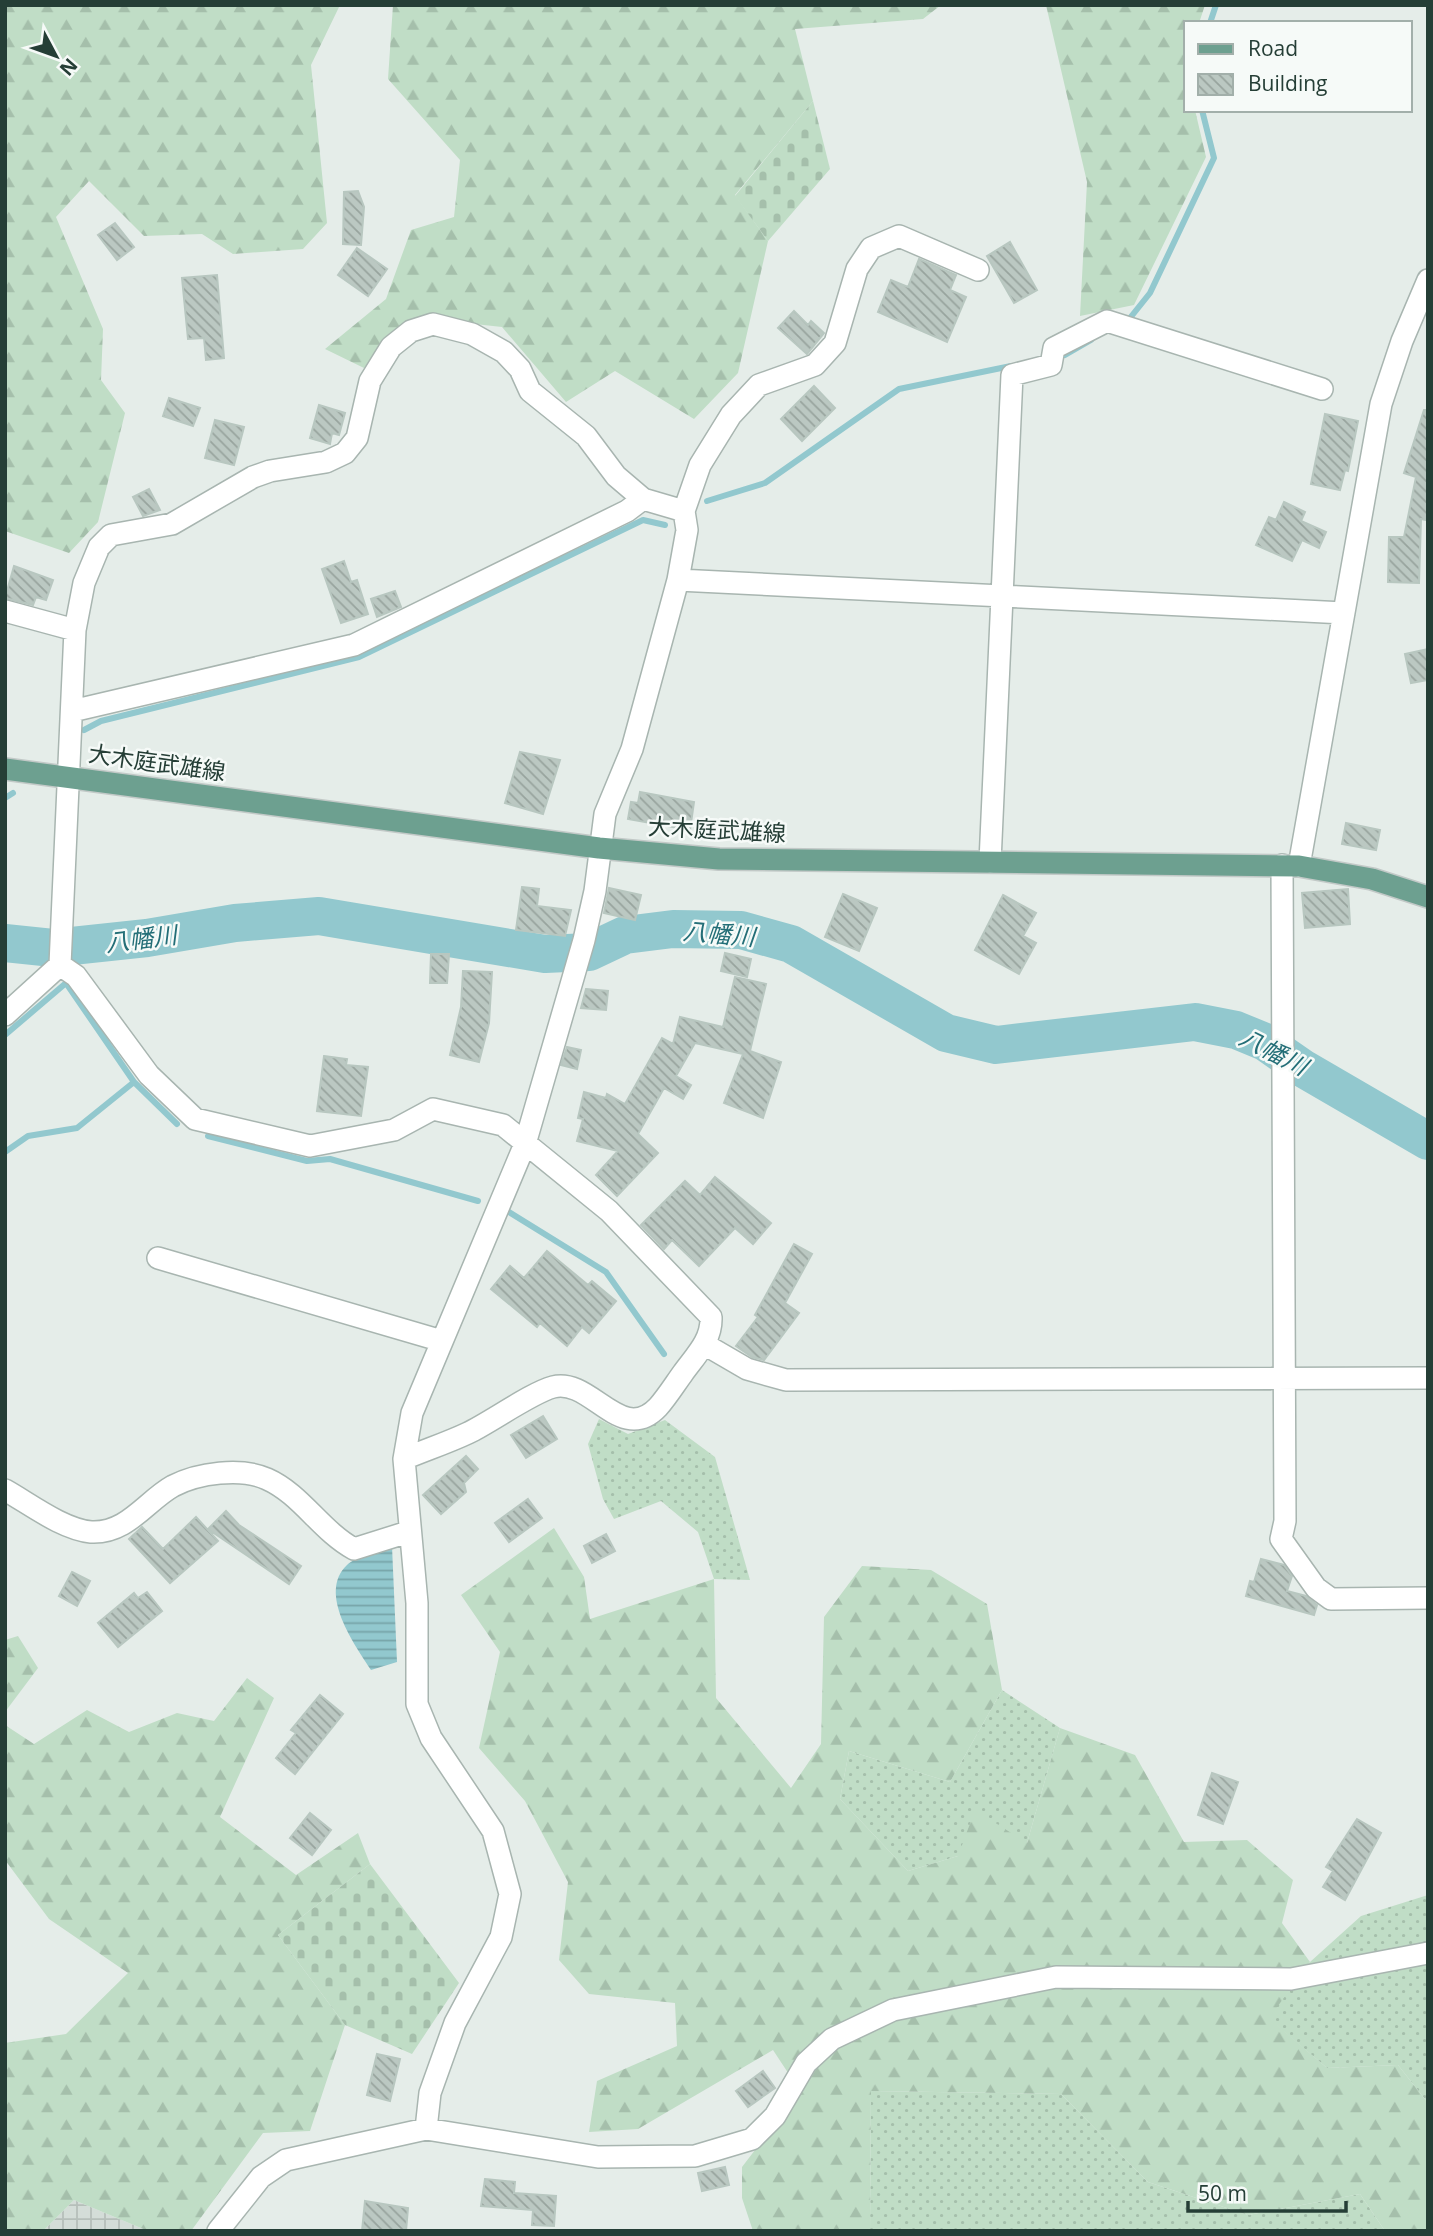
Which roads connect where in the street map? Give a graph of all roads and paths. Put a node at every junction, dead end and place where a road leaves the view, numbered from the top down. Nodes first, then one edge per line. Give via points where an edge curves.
1 (978, 270) dead end
2 (1428, 280) edge
3 (1322, 389) dead end
4 (643, 499) junction
5 (684, 512) junction
6 (678, 580) junction
7 (1002, 596) junction
8 (5, 611) edge
9 (1344, 613) junction
10 (75, 630) junction
11 (72, 711) junction
12 (5, 769) edge
13 (69, 776) junction
14 (599, 848) junction
15 (990, 862) junction
16 (1290, 865) junction
17 (1428, 897) edge
18 (60, 965) junction
19 (5, 1015) edge
20 (525, 1144) junction
21 (158, 1258) dead end
22 (442, 1341) junction
23 (704, 1344) junction
24 (1428, 1378) edge
25 (1284, 1380) junction
26 (404, 1459) junction
27 (5, 1490) edge
28 (408, 1532) junction
29 (1428, 1598) edge
30 (1428, 1953) edge
31 (426, 2129) junction
32 (218, 2231) edge

1 - 5 street via 899,236 871,248 856,269 835,343 815,365 759,385 731,415 700,465
2 - 9 street via 1381,404
3 - 7 street via 1107,321 1054,348 1051,365 1012,375
4 - 5 street
4 - 10 street via 616,476 586,436 530,391 520,369 504,352 472,334 433,324 411,331 391,348 370,381 357,438 345,453 326,462 253,477 172,524 111,535 100,547 84,583
4 - 11 street via 354,645
5 - 6 street via 687,530
6 - 7 street
6 - 14 street via 632,749 605,814
7 - 9 street
7 - 15 street
8 - 10 street
9 - 16 street
10 - 11 street
11 - 13 street
12 - 13 main road, 大木庭武雄線
13 - 14 main road, 大木庭武雄線
13 - 18 street
14 - 15 main road, 大木庭武雄線 via 719,859
14 - 20 street via 584,940
15 - 16 main road, 大木庭武雄線
16 - 17 main road, 大木庭武雄線 via 1372,879
16 - 25 street via 1283,1038
18 - 19 street
18 - 20 street via 76,976 149,1075 195,1119 310,1146 394,1130 433,1109 503,1125
20 - 22 street
20 - 23 street via 609,1211 711,1317
21 - 22 street
22 - 26 street via 412,1413
23 - 25 street via 747,1369 786,1380
23 - 26 street via 657,1408 644,1417 615,1415 577,1389 554,1387 467,1433
24 - 25 street
25 - 29 street via 1281,1539 1316,1588 1331,1599
26 - 28 street
27 - 28 street via 73,1527 92,1532 117,1528 173,1486 237,1472 267,1479 354,1549
28 - 31 street via 416,1603 417,1704 430,1738 492,1831 510,1894 501,1937 455,2023 430,2093
30 - 31 street via 1291,1979 1056,1977 893,2010 832,2039 806,2063 775,2116 752,2139 695,2156 598,2157
31 - 32 street via 286,2160 261,2177

